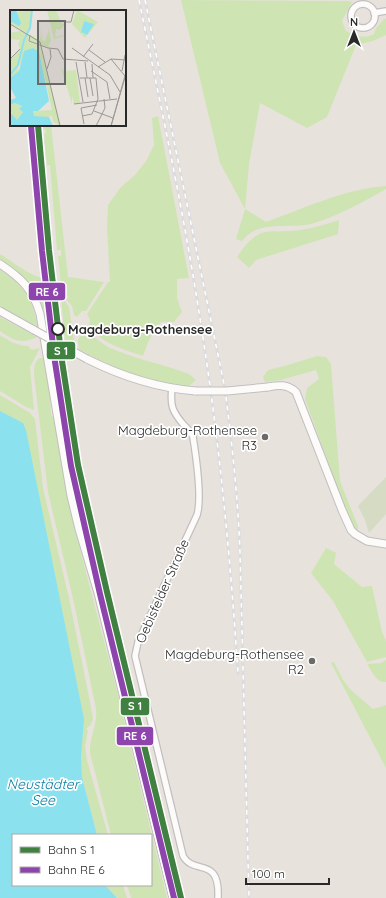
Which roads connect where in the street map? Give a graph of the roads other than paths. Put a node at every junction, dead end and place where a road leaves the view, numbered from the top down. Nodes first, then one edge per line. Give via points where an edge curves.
1 (386, 11) edge
2 (374, 13) junction
3 (0, 264) edge
4 (0, 311) edge
5 (172, 388) junction
6 (386, 544) edge
7 (173, 898) edge
8 (218, 898) edge

1 - 2 street
2 - 2 street via 368,5 359,4 353,8 350,18 354,25 364,28 373,23
3 - 7 street via 17,275 30,289 40,314 78,529 98,593
4 - 5 street, bridge via 112,371
5 - 6 street, bridge via 227,391 284,385 296,392 351,530 366,541
5 - 8 street, Oebisfelder Straße via 173,410 193,437 199,507 138,642 135,656 183,856 190,864 213,872 218,886

